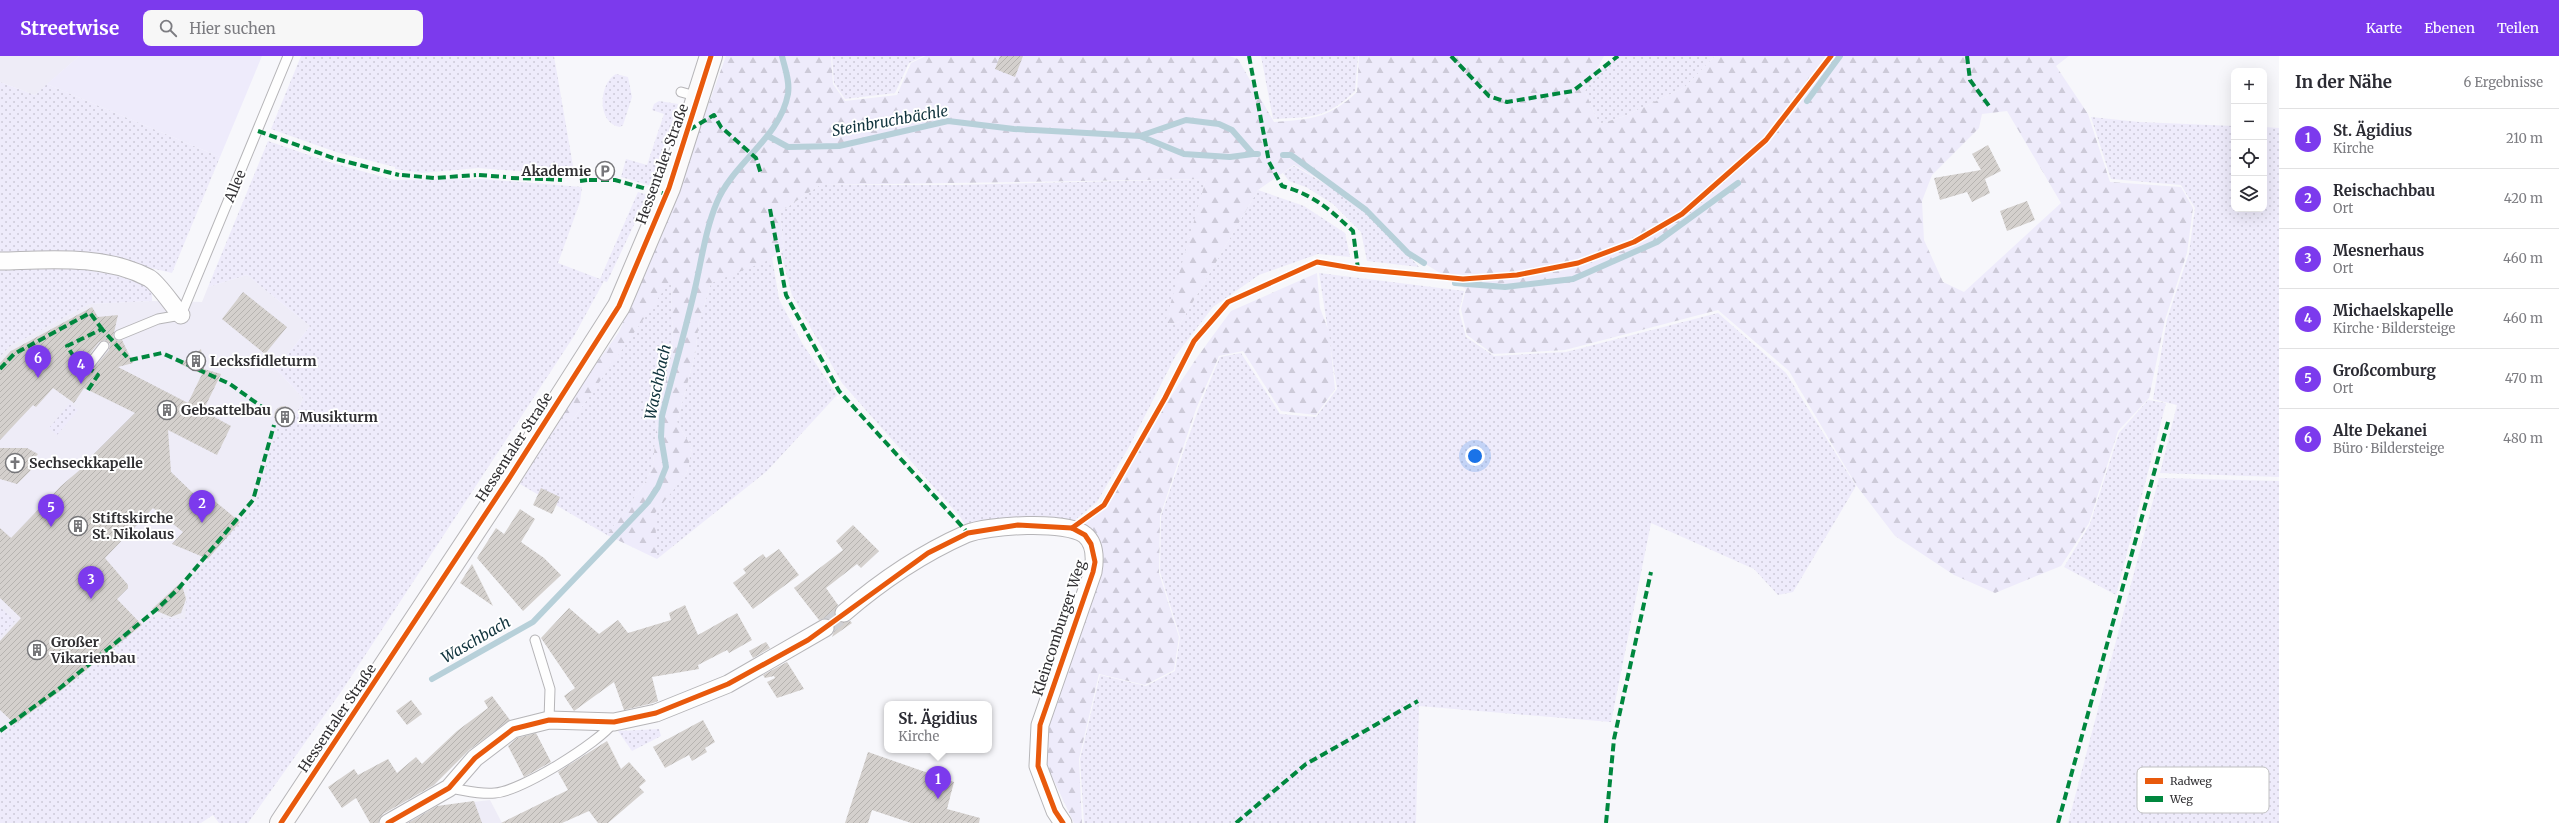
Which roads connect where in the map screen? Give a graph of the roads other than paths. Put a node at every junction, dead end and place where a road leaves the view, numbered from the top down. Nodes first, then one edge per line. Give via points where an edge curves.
1 (288, 56) edge
2 (712, 56) edge
3 (0, 261) edge
4 (181, 315) junction
5 (119, 335) dead end
6 (104, 346) dead end
7 (90, 364) dead end
8 (844, 613) tunnel mouth
9 (825, 628) tunnel mouth
10 (535, 640) dead end
11 (549, 720) junction
12 (614, 722) junction
13 (449, 788) junction
14 (281, 823) edge
15 (388, 823) edge
16 (1063, 823) edge

1 - 4 lane, Allee
2 - 14 main road, Hessentaler Straße via 690,95 669,188 619,306 508,480
3 - 4 street via 76,260 116,266 150,278
4 - 5 lane via 158,319
6 - 7 lane
8 - 16 street, Kleincomburger Weg via 928,553 968,533 1018,525 1072,528 1085,535 1094,552 1093,572 1040,725 1038,766 1055,811
9 - 12 street via 728,684 656,713
10 - 11 lane via 550,689
11 - 12 street
11 - 13 street via 513,729 475,758
12 - 13 lane via 608,730 580,750 537,777 496,794
13 - 15 street

